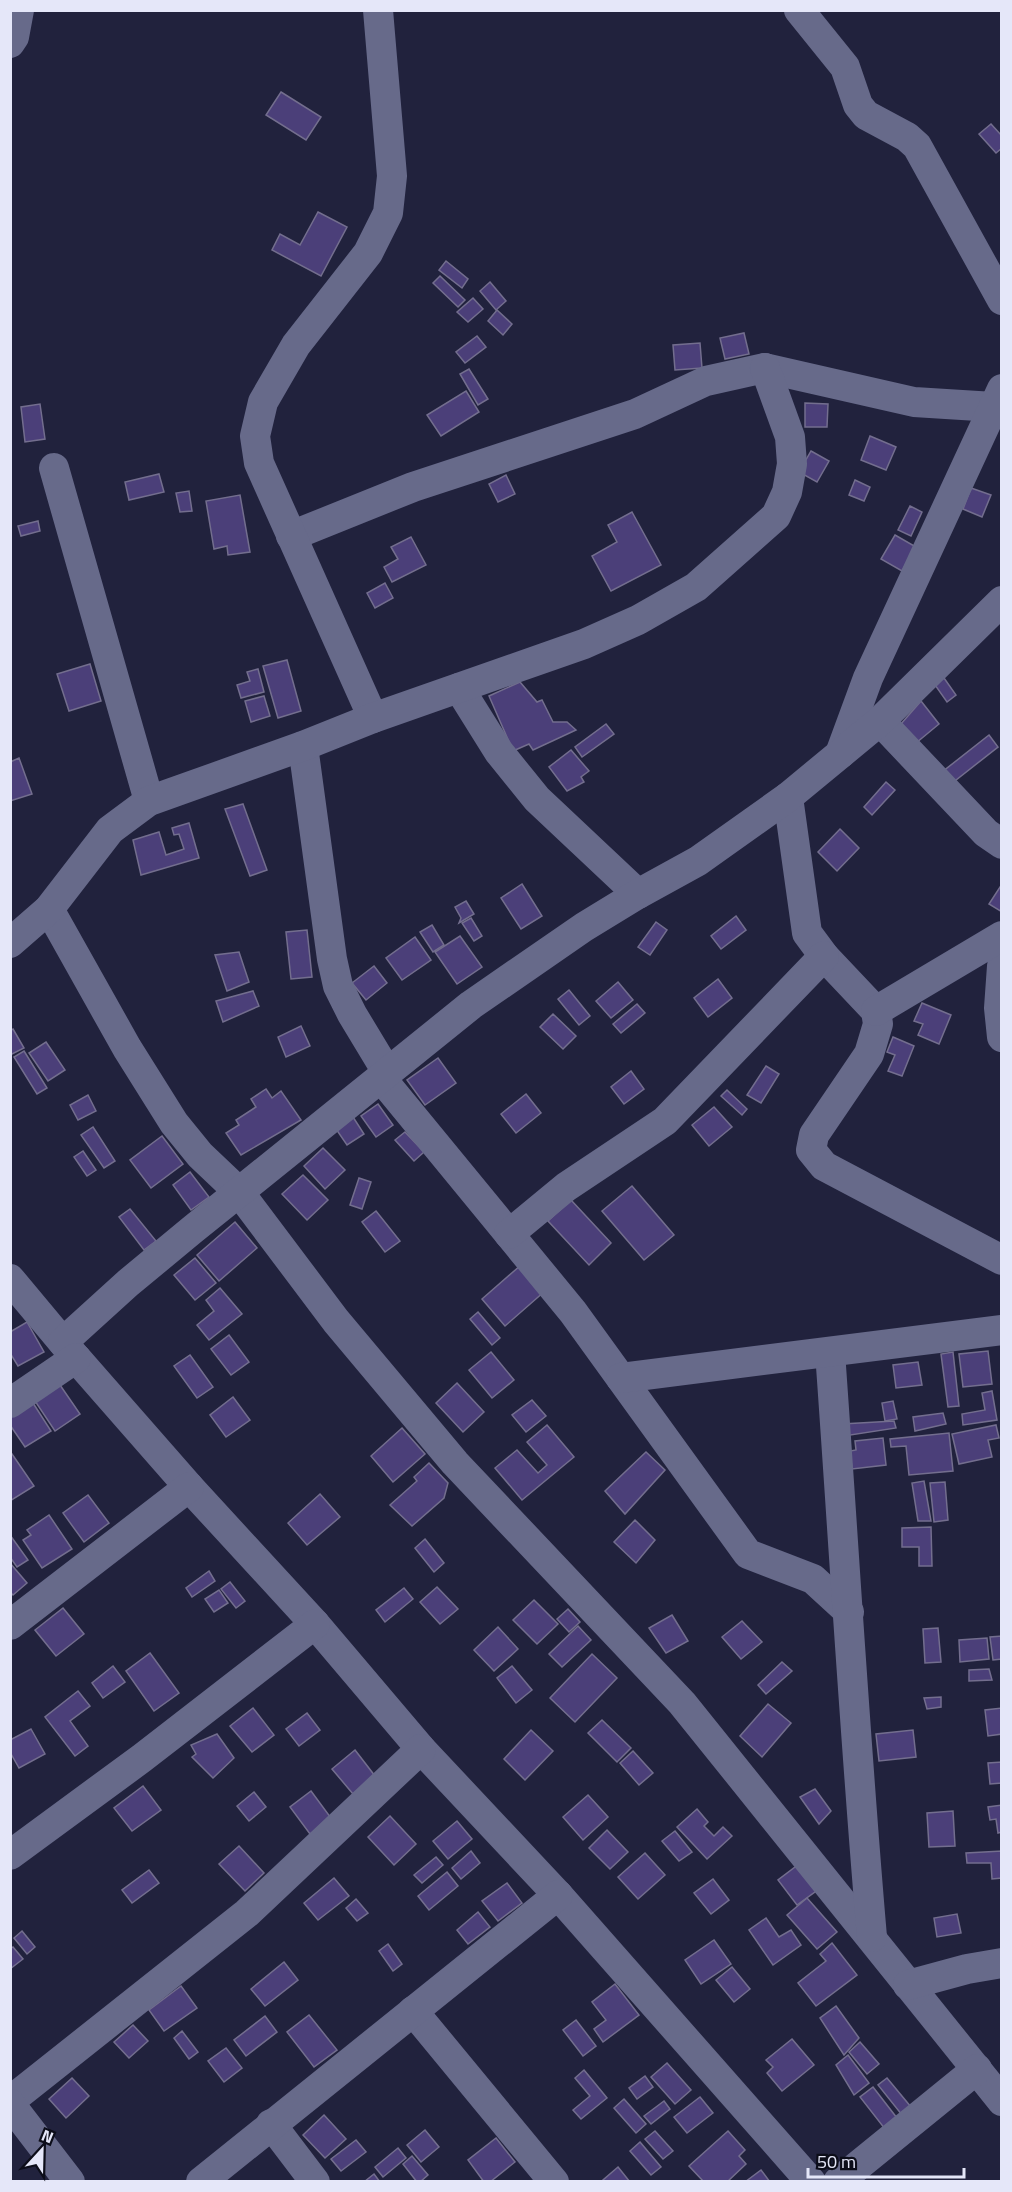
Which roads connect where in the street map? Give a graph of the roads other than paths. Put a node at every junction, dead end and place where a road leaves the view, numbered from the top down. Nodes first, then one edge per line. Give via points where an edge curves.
1 (20, 10) edge
2 (378, 10) edge
3 (799, 10) edge
4 (10, 43) edge
5 (1002, 300) edge
6 (765, 368) junction
7 (998, 398) edge
8 (54, 468) dead end
9 (291, 536) junction
10 (1002, 601) edge
11 (459, 688) junction
12 (373, 718) junction
13 (880, 721) junction
14 (303, 746) junction
15 (839, 756) junction
16 (788, 797) junction
17 (149, 801) junction
18 (1002, 844) edge
19 (638, 894) junction
20 (48, 909) junction
21 (1002, 936) edge
22 (10, 943) edge
23 (824, 956) junction
24 (1002, 966) edge
25 (876, 1011) junction
26 (1002, 1037) edge
27 (384, 1075) junction
28 (239, 1192) junction
29 (509, 1234) junction
30 (1002, 1260) edge
31 (10, 1279) edge
32 (1002, 1330) edge
33 (70, 1350) junction
34 (830, 1352) junction
35 (621, 1378) junction
36 (10, 1403) edge
37 (189, 1487) junction
38 (849, 1612) junction
39 (315, 1624) junction
40 (10, 1625) edge
41 (421, 1749) junction
42 (10, 1855) edge
43 (558, 1895) junction
44 (872, 1937) junction
45 (1002, 1963) edge
46 (908, 1985) junction
47 (413, 2011) junction
48 (977, 2069) junction
49 (1002, 2101) edge
50 (10, 2103) edge
51 (271, 2124) junction
52 (70, 2181) edge
53 (201, 2181) edge
54 (315, 2181) edge
55 (554, 2181) edge
56 (811, 2181) edge
57 (838, 2181) edge

1 - 4 street
2 - 9 street via 392,176 388,213 368,253 296,345 263,402 255,436 259,463
3 - 5 street via 845,68 858,105 866,115 917,146
6 - 7 street via 914,402
6 - 9 street via 706,381 635,414 413,487
6 - 11 street via 790,437 792,464 787,492 776,516 696,587 638,620 584,644
7 - 15 street via 868,678
8 - 17 street
9 - 12 street
10 - 13 street
11 - 12 street
11 - 19 street via 499,753 537,799
12 - 14 street
13 - 15 street
13 - 18 street via 986,833
14 - 17 street
14 - 27 street via 338,986
15 - 16 street
16 - 19 street via 698,861
16 - 23 street via 807,933
17 - 20 street via 110,830
19 - 27 street via 519,970
20 - 22 street
20 - 28 street via 174,1123 200,1155
21 - 25 street
23 - 25 street
23 - 29 street via 665,1121 566,1187
24 - 26 street
25 - 30 street via 878,1024 869,1054 814,1135 811,1150 824,1166
27 - 28 street
27 - 29 street
28 - 33 street via 128,1283
28 - 44 street via 336,1321 455,1463 682,1703
29 - 35 street
31 - 33 street
32 - 34 street
33 - 36 street
33 - 37 street
34 - 35 street
34 - 38 street
35 - 38 street via 748,1554 813,1579
37 - 39 street
37 - 40 street
38 - 44 street
39 - 41 street
39 - 42 street
41 - 43 street
41 - 50 street via 247,1913
43 - 47 street
43 - 56 street
44 - 46 street
45 - 46 street
46 - 48 street
47 - 51 street
47 - 55 street
48 - 49 street
48 - 57 street
50 - 52 street
51 - 53 street
51 - 54 street

